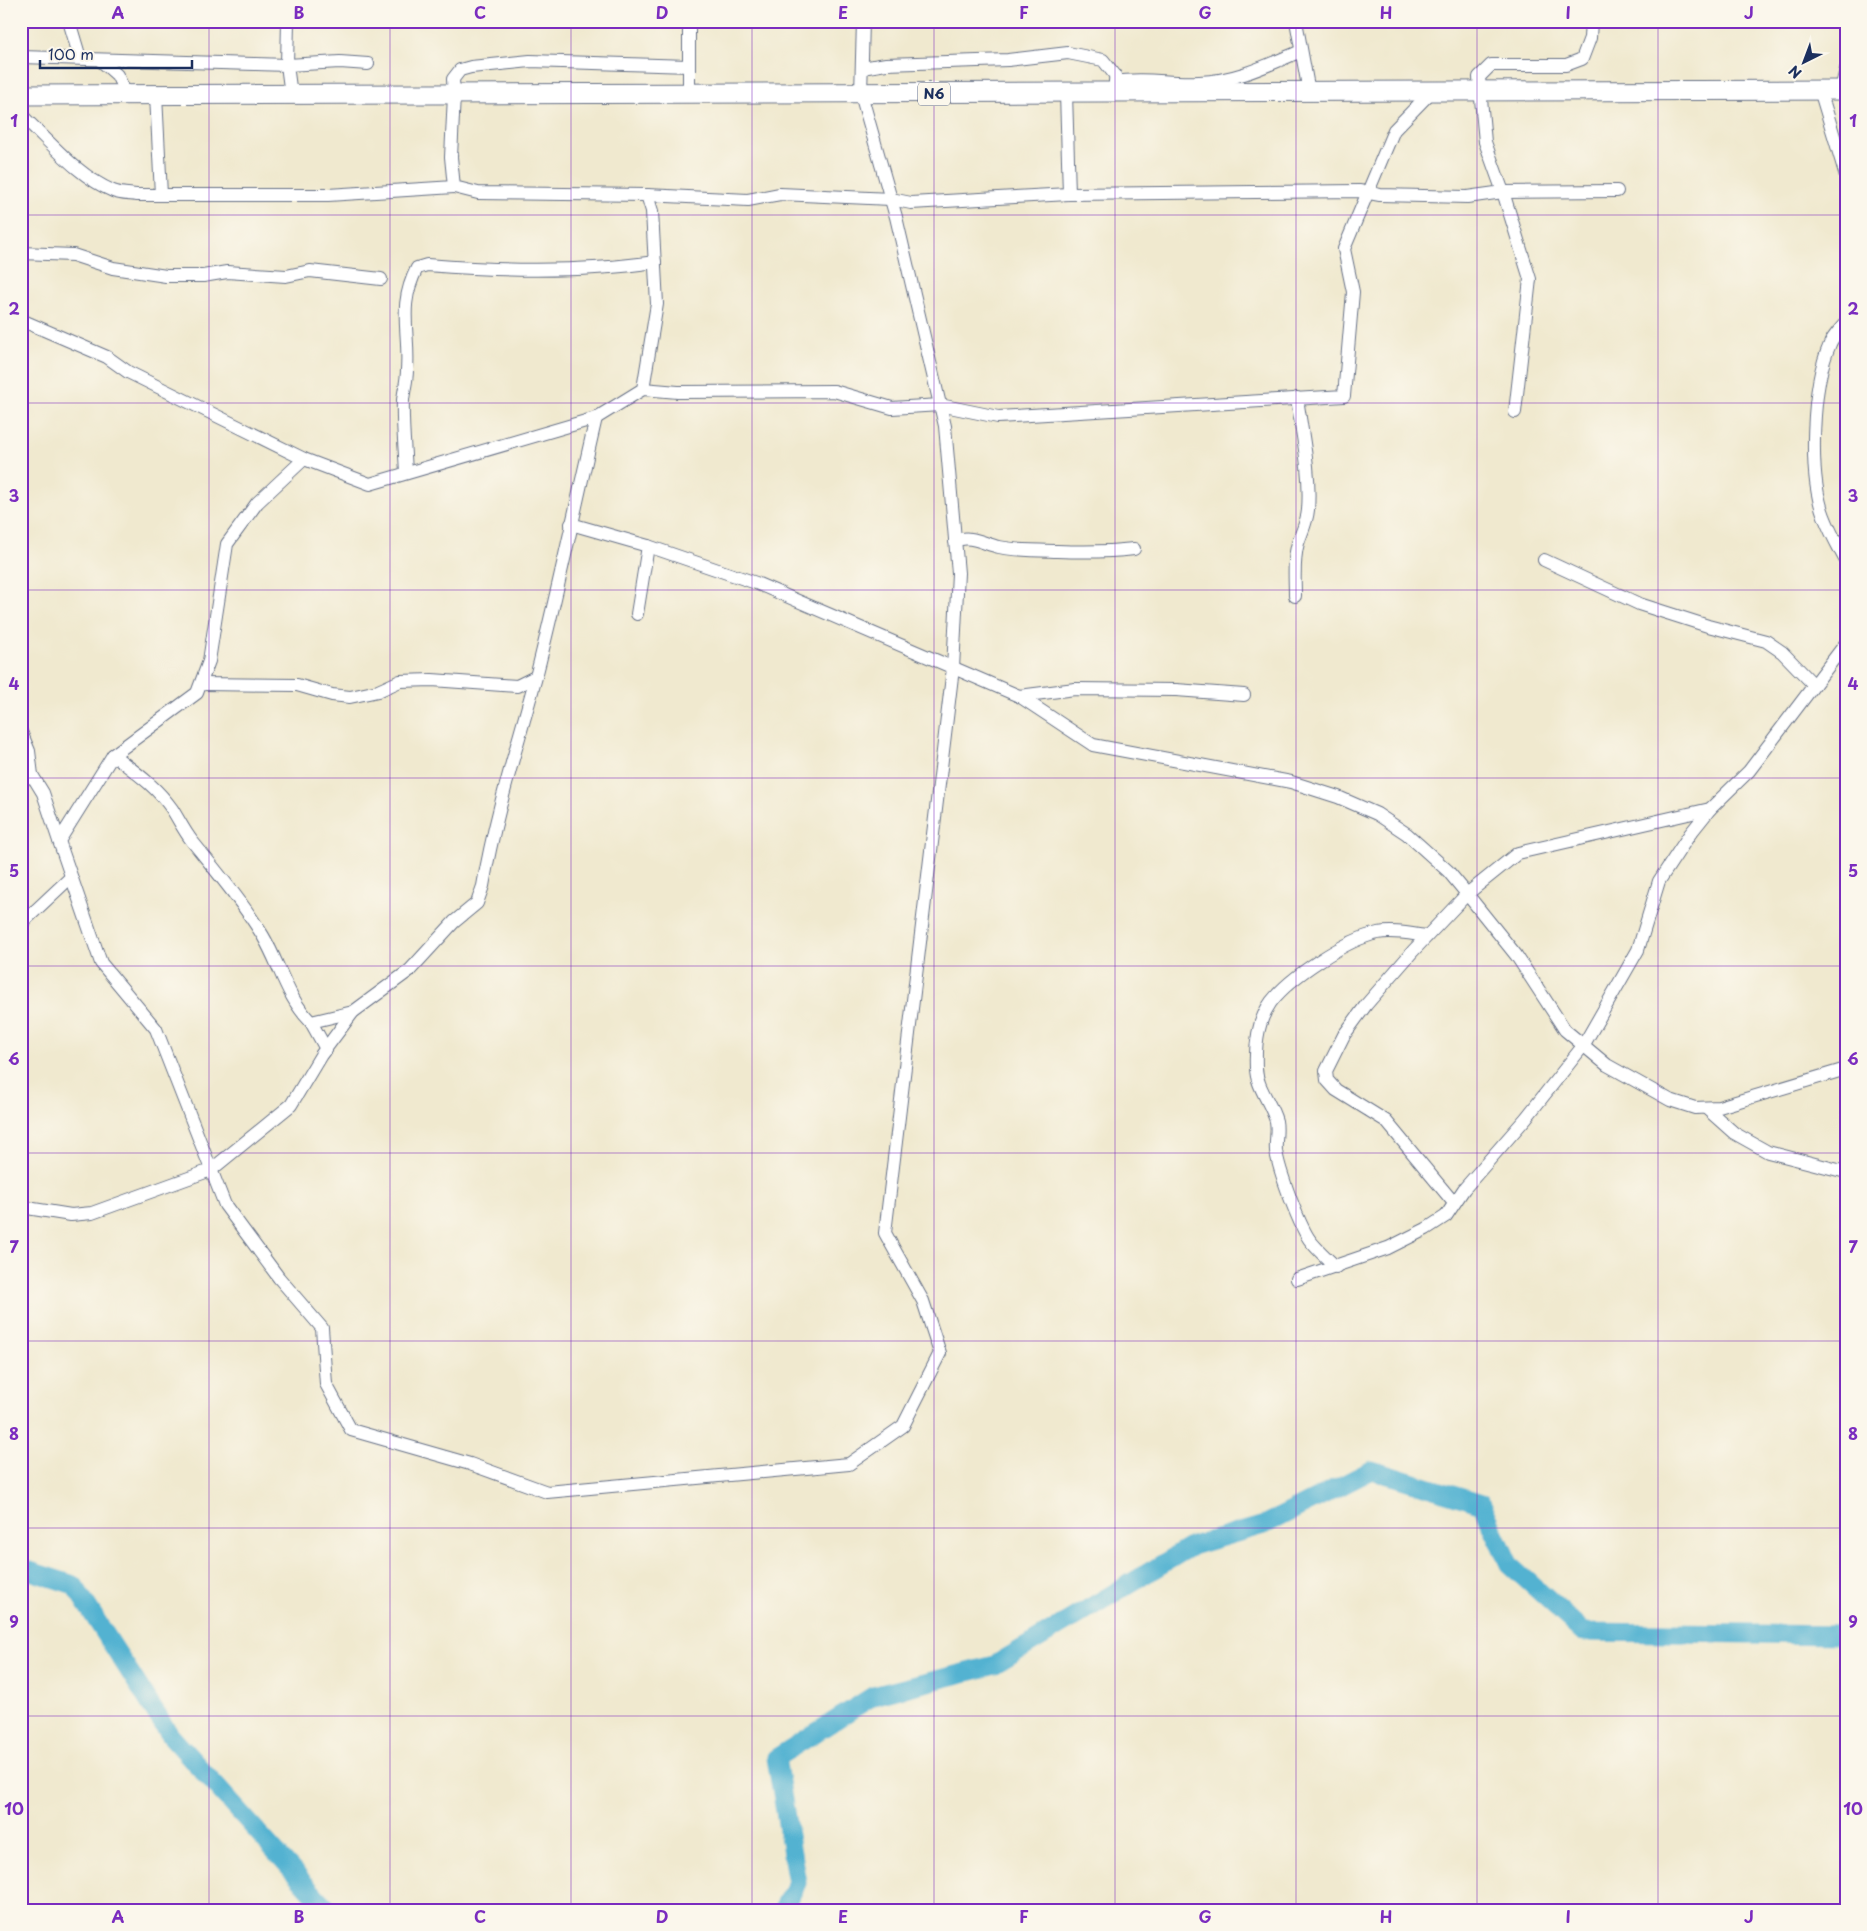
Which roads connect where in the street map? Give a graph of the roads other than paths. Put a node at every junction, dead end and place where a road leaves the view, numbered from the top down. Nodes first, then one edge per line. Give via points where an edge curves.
1 (69, 21) edge
2 (288, 21) edge
3 (689, 21) edge
4 (863, 21) edge
5 (1296, 21) edge
6 (1591, 21) edge
7 (1845, 21) edge
8 (1846, 34) edge
9 (1301, 51) junction
10 (21, 57) edge
11 (80, 58) junction
12 (100, 60) junction
13 (368, 64) dead end
14 (286, 65) junction
15 (689, 66) junction
16 (862, 68) junction
17 (1846, 68) edge
18 (1115, 88) junction
19 (1820, 90) junction
20 (1843, 90) edge
21 (1481, 91) junction
22 (1309, 92) junction
23 (1431, 92) junction
24 (1066, 93) junction
25 (454, 94) junction
26 (689, 94) junction
27 (861, 94) junction
28 (21, 95) edge
29 (291, 95) junction
30 (127, 96) junction
31 (156, 96) junction
32 (21, 115) edge
33 (1845, 172) edge
34 (454, 187) junction
35 (1617, 190) dead end
36 (1504, 192) junction
37 (1369, 193) junction
38 (647, 194) junction
39 (1069, 194) junction
40 (161, 195) junction
41 (891, 199) junction
42 (21, 253) edge
43 (654, 262) junction
44 (381, 280) dead end
45 (21, 320) edge
46 (1846, 322) edge
47 (643, 389) junction
48 (1297, 398) junction
49 (940, 405) junction
50 (1515, 412) dead end
51 (596, 418) junction
52 (304, 460) junction
53 (406, 473) junction
54 (571, 524) junction
55 (955, 541) junction
56 (648, 546) junction
57 (1134, 549) dead end
58 (1544, 560) dead end
59 (1846, 561) edge
60 (1295, 596) dead end
61 (637, 614) dead end
62 (1846, 642) edge
63 (953, 668) junction
64 (535, 677) junction
65 (200, 684) junction
66 (1814, 684) junction
67 (1244, 695) dead end
68 (1019, 696) junction
69 (21, 732) edge
70 (113, 756) junction
71 (27, 778) edge
72 (1710, 809) junction
73 (59, 841) junction
74 (71, 877) junction
75 (1467, 894) junction
76 (21, 924) edge
77 (1427, 936) junction
78 (353, 1012) junction
79 (311, 1022) junction
80 (1584, 1046) junction
81 (326, 1049) junction
82 (1846, 1069) edge
83 (1706, 1108) junction
84 (211, 1170) junction
85 (1846, 1172) edge
86 (1454, 1203) junction
87 (21, 1207) edge
88 (1336, 1267) junction
89 (1296, 1279) dead end

1 - 11 street
2 - 14 street
3 - 15 street
4 - 16 street
5 - 9 street
6 - 21 street via 1590,38 1582,59 1566,64 1490,65 1479,76
7 - 8 street
9 - 18 street via 1238,77 1199,82 1137,79
9 - 22 street
10 - 11 street
11 - 12 street
12 - 14 street
12 - 30 street via 117,75
13 - 14 street
14 - 29 street
15 - 25 street via 530,61 471,67 460,70 453,79
15 - 26 street
16 - 18 street via 886,64 1008,60 1068,53 1102,60 1115,75
16 - 27 street
17 - 20 street
18 - 22 highway, N6
18 - 24 highway, N6
19 - 20 highway, N6
19 - 21 highway, N6
19 - 33 street
21 - 23 highway, N6
21 - 36 street via 1485,142
22 - 23 highway, N6
23 - 37 street via 1394,130
24 - 27 highway, N6
24 - 39 street
25 - 26 highway, N6
25 - 29 highway, N6
25 - 34 street via 451,157
26 - 27 highway, N6
27 - 41 street
28 - 30 highway, N6
29 - 31 highway, N6
30 - 31 highway, N6
31 - 40 street
32 - 40 street via 97,182 115,192
34 - 38 street via 478,193
34 - 40 street via 328,195
35 - 36 street
36 - 37 street via 1467,197
36 - 50 street via 1530,278
37 - 39 street
37 - 48 street via 1344,249 1353,292 1344,396
38 - 41 street via 748,200 780,194
38 - 43 street via 652,211
39 - 41 street via 911,203
41 - 49 street
42 - 44 street via 72,255 113,268 166,276 227,272 286,276 310,271
43 - 47 street via 657,304
43 - 53 street via 601,269 525,270 427,265 417,268 404,313 408,369 403,402
45 - 52 street via 107,357 128,372
46 - 59 street via 1830,342 1821,372 1815,426 1815,479 1823,515
47 - 49 street via 678,392 834,391 892,408
47 - 51 street
48 - 49 street via 998,417
48 - 60 street via 1308,507 1295,560
49 - 55 street via 945,426
51 - 53 street
51 - 54 street
52 - 53 street via 370,484
52 - 65 street via 257,503 227,544 209,662
54 - 56 street
54 - 64 street
55 - 57 street via 970,538 1001,548 1029,551 1085,553
55 - 63 street via 958,573
56 - 61 street
56 - 63 street via 756,583
58 - 66 street via 1639,604 1766,641
62 - 66 street
63 - 68 street
63 - 84 street via 885,1233 924,1301 940,1353 902,1426 849,1464 547,1492 470,1464 351,1430 326,1384 322,1328 279,1278 225,1205
64 - 65 street via 517,686 400,681 378,691 350,697 297,685
64 - 78 street via 506,779 477,902 410,970
65 - 70 street via 197,693
66 - 72 street via 1749,771
67 - 68 street via 1176,690 1075,689
68 - 75 street via 1093,745 1291,782 1377,814 1407,834 1448,871
69 - 71 street via 28,751
70 - 73 street
70 - 79 street via 146,780 172,810 185,832 249,914 273,954 286,986
71 - 73 street via 43,793
72 - 75 street via 1518,853
72 - 80 street via 1659,881 1638,950
73 - 74 street
74 - 76 street
74 - 84 street via 101,963 156,1029
75 - 77 street
75 - 80 street via 1516,955 1565,1030
77 - 86 street via 1366,1005 1344,1035 1326,1071 1327,1080 1336,1090 1386,1121
77 - 88 street via 1380,932 1348,943 1283,989 1270,1003 1260,1024 1256,1071 1276,1120 1279,1163 1310,1240
78 - 79 street
78 - 81 street
79 - 81 street
80 - 83 street via 1607,1065 1670,1100
80 - 86 street
81 - 84 street via 291,1104
82 - 83 street via 1743,1101
83 - 85 street via 1734,1133 1768,1152
84 - 87 street via 92,1213 71,1215
86 - 88 street via 1446,1216 1426,1229 1388,1248
88 - 89 street

